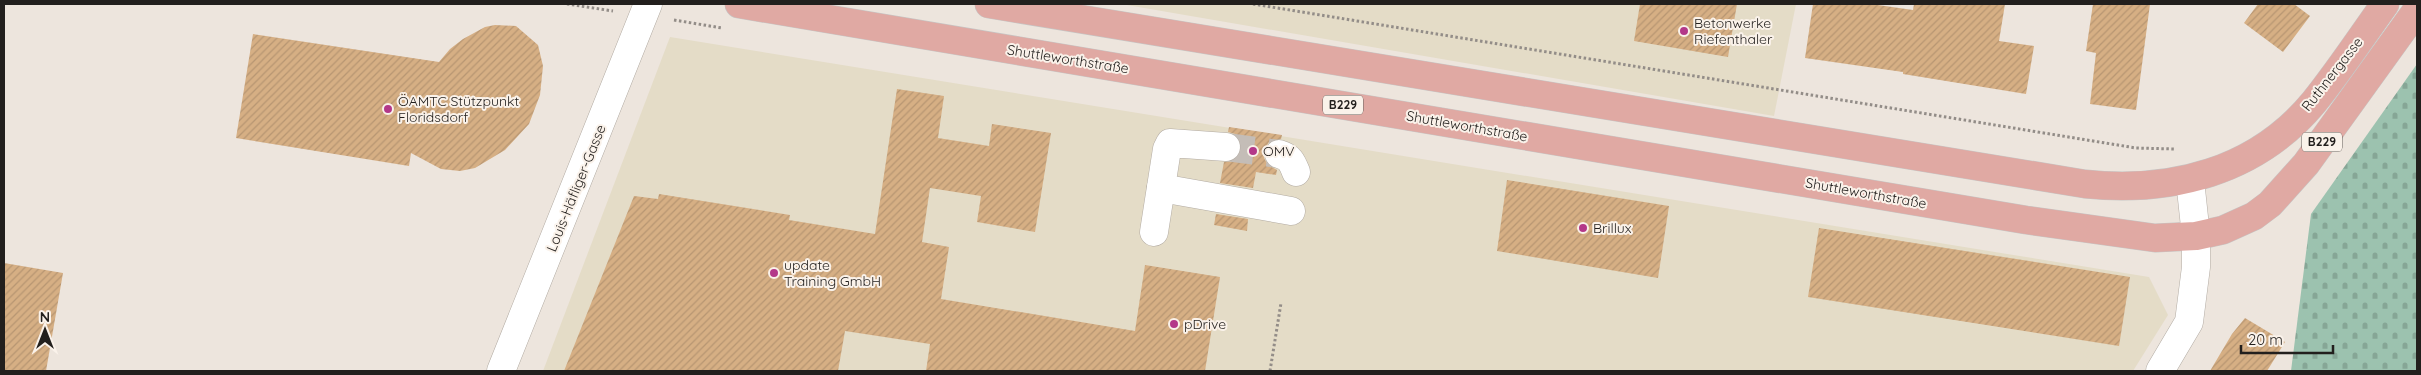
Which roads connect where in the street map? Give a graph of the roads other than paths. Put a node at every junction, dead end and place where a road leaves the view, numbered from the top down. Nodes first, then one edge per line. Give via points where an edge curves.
1 (648, 4) edge
2 (739, 4) edge
3 (989, 4) edge
4 (2385, 4) edge
5 (2417, 10) edge
6 (1226, 147) tunnel mouth
7 (2190, 180) junction
8 (1161, 188) junction
9 (1291, 212) dead end
10 (1154, 232) dead end
11 (2196, 236) junction
12 (502, 371) edge
13 (2160, 371) edge

1 - 12 street, Louis-Häfliger-Gasse
2 - 11 main road, Shuttleworthstraße / B229 via 2046,223 2155,238
3 - 7 main road, B229 via 2085,184 2149,186
4 - 7 main road, Ruthnergasse / B229 via 2313,102 2290,126 2251,154
5 - 11 main road, B229 via 2306,164 2270,204 2237,224
6 - 8 street via 1170,143
7 - 11 street
8 - 9 street
8 - 10 street
11 - 13 street via 2196,267 2189,322

